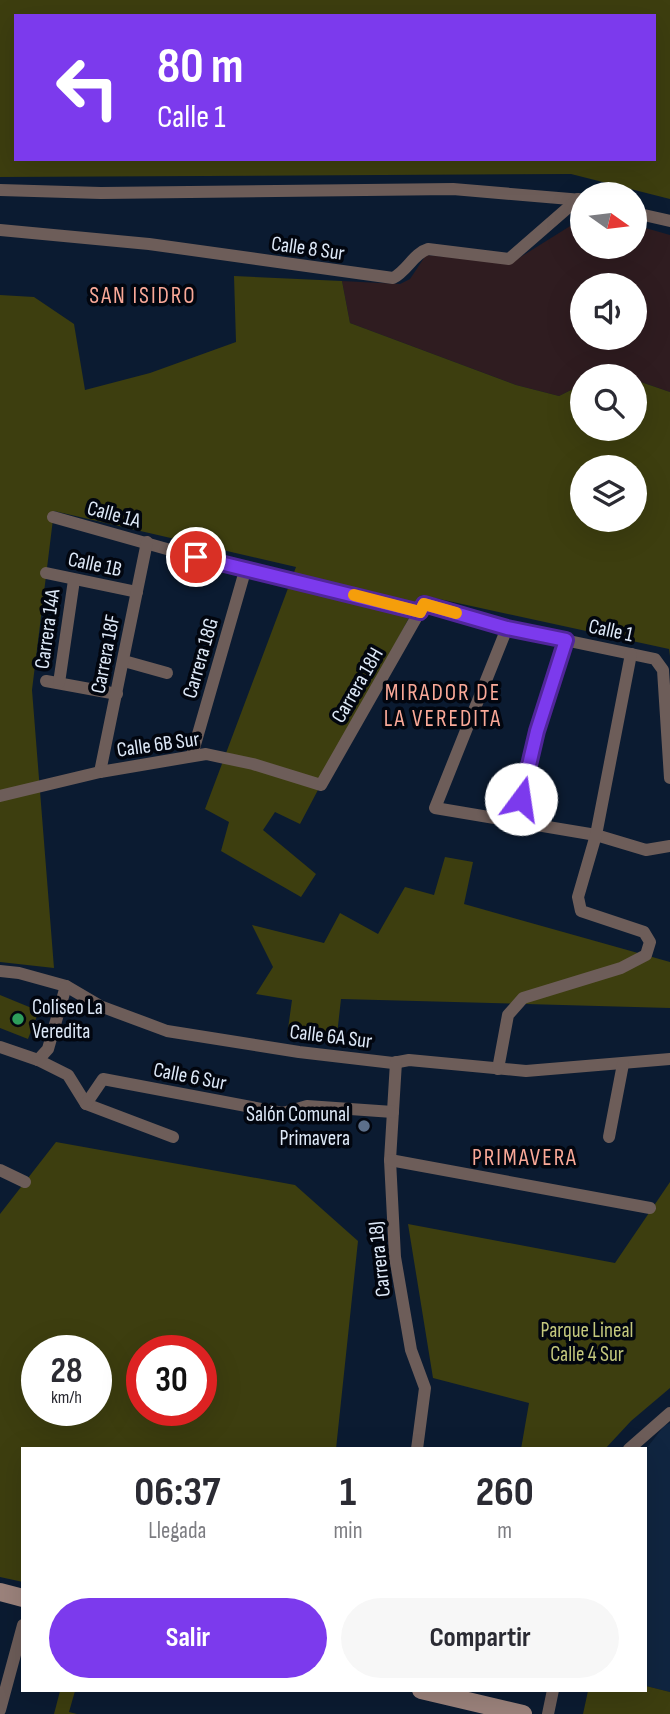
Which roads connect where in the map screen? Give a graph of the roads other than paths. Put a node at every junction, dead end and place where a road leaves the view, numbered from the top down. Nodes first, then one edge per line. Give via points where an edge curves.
1 (0, 190) edge
2 (570, 199) edge
3 (570, 208) edge
4 (648, 216) edge
5 (670, 221) edge
6 (0, 230) edge
7 (53, 517) dead end
8 (146, 542) junction
9 (245, 571) junction
10 (46, 573) dead end
11 (74, 580) junction
12 (137, 592) junction
13 (422, 608) junction
14 (507, 628) junction
15 (566, 640) junction
16 (631, 654) junction
17 (124, 661) junction
18 (167, 673) dead end
19 (46, 681) dead end
20 (59, 683) junction
21 (117, 694) junction
22 (192, 755) junction
23 (100, 772) junction
24 (670, 778) edge
25 (321, 785) joint
26 (0, 796) edge
27 (515, 822) junction
28 (596, 835) junction
29 (670, 846) edge
30 (0, 971) edge
31 (66, 986) junction
32 (0, 1047) edge
33 (670, 1059) edge
34 (37, 1060) junction
35 (396, 1062) junction
36 (623, 1064) junction
37 (498, 1069) junction
38 (86, 1104) junction
39 (393, 1112) junction
40 (173, 1137) dead end
41 (609, 1137) dead end
42 (390, 1160) junction
43 (0, 1170) edge
44 (25, 1181) dead end
45 (650, 1208) dead end
46 (670, 1413) edge
47 (418, 1447) edge
48 (631, 1447) edge
49 (0, 1592) edge
50 (21, 1597) edge
51 (21, 1632) edge
52 (430, 1692) edge
53 (553, 1692) edge
54 (0, 1710) edge
55 (523, 1714) edge
56 (548, 1714) edge

1 - 2 street via 101,194 453,188
3 - 6 street, Calle 8 Sur via 509,258 428,249 393,278 149,244
4 - 5 street
7 - 8 street, Calle 1A
8 - 9 street, Calle 1A
8 - 12 street, Carrera 18F
9 - 13 street, Calle 1A
9 - 22 street, Carrera 18G
10 - 11 street, Calle 1B
11 - 12 street, Calle 1B
11 - 20 street, Carrera 14A
12 - 17 street, Carrera 18F
13 - 14 street, Calle 1
13 - 25 street, Carrera 18H
14 - 15 street, Calle 1
14 - 27 street via 435,808
15 - 16 street, Calle 1
15 - 27 street
16 - 24 street, Calle 1 via 655,659 663,670
16 - 28 street
17 - 18 street
17 - 21 street, Carrera 18F
19 - 20 street
20 - 21 street
21 - 23 street, Carrera 18F
22 - 23 street, Calle 6B Sur
22 - 25 street, Calle 6B Sur via 253,764
23 - 26 street, Calle 6B Sur
27 - 28 street
28 - 29 street via 646,850
28 - 37 street via 578,897 581,911 644,932 650,942 646,955 621,968 523,998 508,1015
30 - 31 street, Calle 6A Sur
31 - 34 street via 48,1049
31 - 35 street, Calle 6A Sur via 100,1006 167,1031
32 - 34 street
33 - 36 street, Calle 6A Sur
34 - 38 street via 68,1075
35 - 37 street, Calle 6A Sur
35 - 39 street, Carrera 18J
36 - 37 street, Calle 6A Sur
36 - 41 street
38 - 39 street, Calle 6 Sur via 103,1079 283,1113 307,1106
38 - 40 street
39 - 42 street, Carrera 18J
42 - 45 street
42 - 47 street, Carrera 18J via 395,1257 411,1350 425,1388
43 - 44 street
46 - 48 street
49 - 50 main road
51 - 54 street
52 - 55 main road
53 - 56 street

